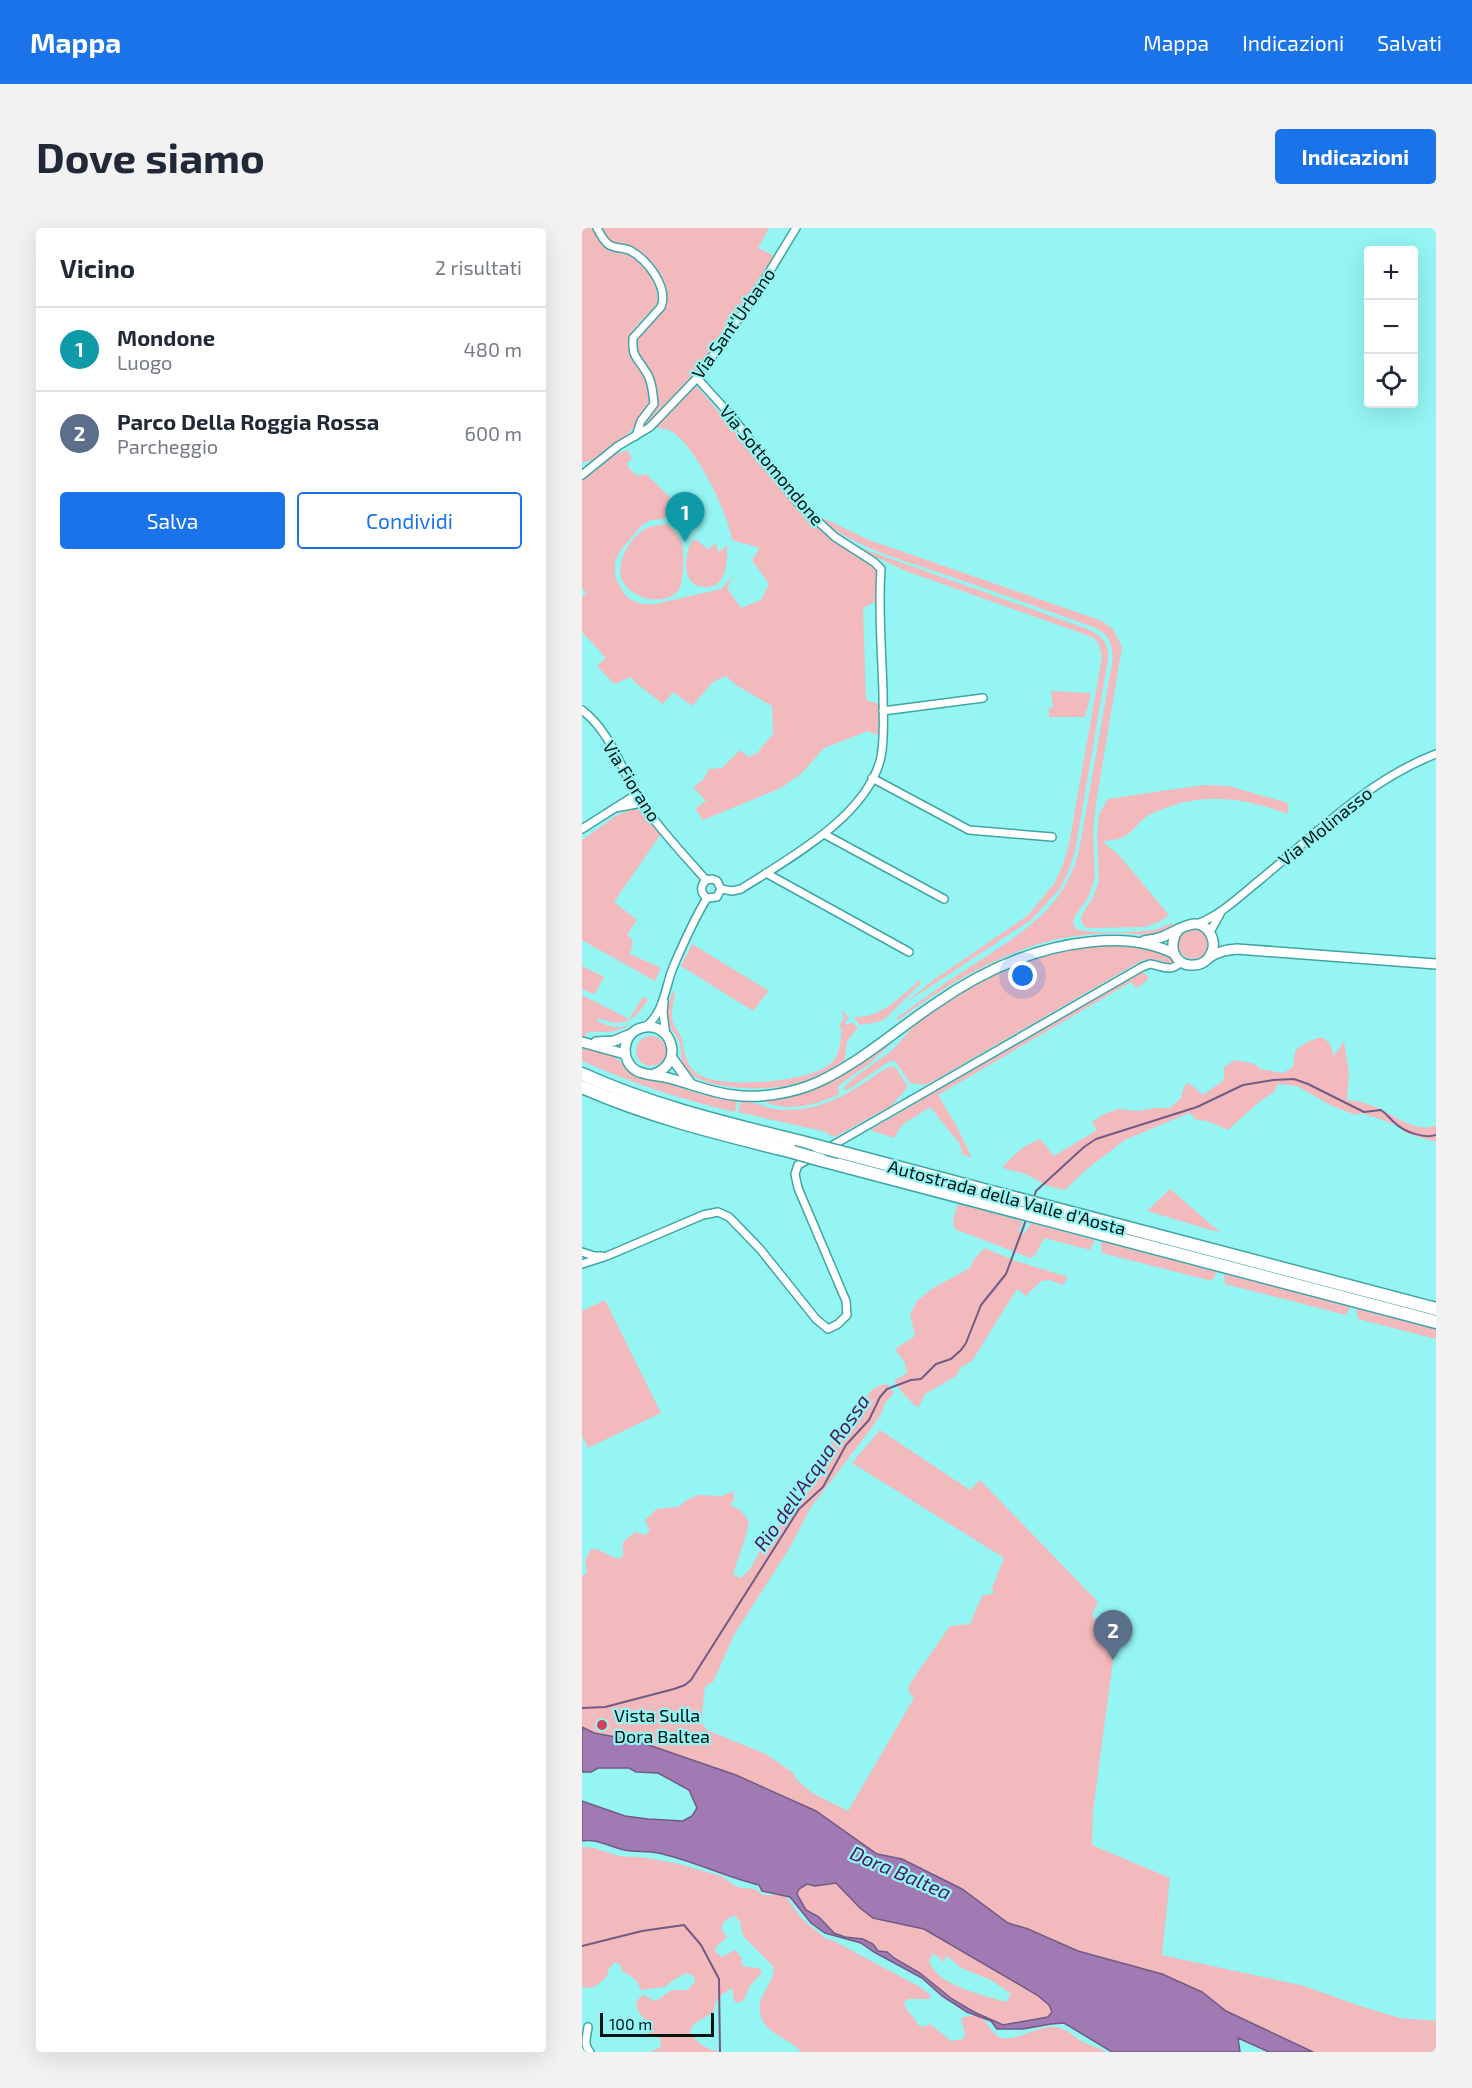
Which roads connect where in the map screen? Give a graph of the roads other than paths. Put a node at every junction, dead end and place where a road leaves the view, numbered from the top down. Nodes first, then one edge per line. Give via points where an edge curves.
1 (597, 228) edge
2 (796, 228) edge
3 (697, 378) junction
4 (636, 436) junction
5 (582, 475) edge
6 (983, 698) dead end
7 (582, 710) edge
8 (883, 711) junction
9 (1436, 754) edge
10 (872, 777) junction
11 (637, 794) junction
12 (642, 803) junction
13 (612, 809) junction
14 (582, 828) edge
15 (824, 834) junction
16 (1052, 837) dead end
17 (766, 873) junction
18 (706, 880) junction
19 (721, 889) junction
20 (707, 898) junction
21 (944, 899) dead end
22 (1222, 910) junction
23 (1197, 924) junction
24 (1179, 929) junction
25 (1211, 935) junction
26 (1143, 942) junction
27 (1237, 949) junction
28 (909, 952) dead end
29 (1173, 953) junction
30 (1209, 957) junction
31 (1181, 962) junction
32 (1436, 964) edge
33 (666, 993) junction
34 (643, 1028) junction
35 (632, 1034) junction
36 (666, 1035) junction
37 (586, 1042) edge
38 (625, 1054) junction
39 (672, 1058) junction
40 (582, 1074) edge
41 (654, 1074) junction
42 (690, 1083) junction
43 (582, 1087) edge
44 (953, 1188) junction
45 (582, 1252) edge
46 (607, 1256) junction
47 (582, 1264) edge
48 (1365, 1297) junction
49 (1436, 1309) edge
50 (1436, 1322) edge
51 (588, 2027) dead end
52 (590, 2052) edge

1 - 4 street via 608,244 629,250 644,262 654,272 661,291 661,307 633,338 632,348 647,373 654,404
2 - 3 street, Via Sant'Urbano
3 - 4 street, Via Sant'Urbano via 650,427
3 - 8 street, Via Sottomondone via 798,502 835,537 882,569
4 - 5 street, Via Sant'Urbano
6 - 8 street
7 - 11 street, Via Fiorano via 592,717 616,752
8 - 10 street, Via Sottomondone via 881,756
9 - 22 street, Via Molinasso via 1379,782
10 - 15 street, Via Sottomondone via 847,812
10 - 16 street via 969,830
11 - 12 street, Via Fiorano
11 - 13 street
12 - 13 street
12 - 18 street, Via Fiorano
13 - 14 street
15 - 17 street, Via Sottomondone
15 - 21 street
17 - 19 street, Via Sottomondone via 741,889
17 - 28 street
18 - 19 street via 717,881
18 - 20 street via 702,892
19 - 20 street via 717,897
20 - 33 street via 673,968
22 - 23 street
22 - 25 street
23 - 24 main road
23 - 25 main road
24 - 26 main road
24 - 29 main road via 1172,940
25 - 27 main road via 1221,944
25 - 30 main road via 1214,948
26 - 29 main road
26 - 42 main road via 1072,944 1016,958 935,1003 846,1068 816,1083 754,1096 733,1095
27 - 30 main road
27 - 32 main road
29 - 31 main road
30 - 31 main road via 1197,965
31 - 46 street via 1172,969 1142,966 798,1165 796,1180 846,1301 847,1315 838,1324 828,1329 823,1326 760,1249 729,1217 718,1212
33 - 34 street via 655,1017
33 - 36 street
34 - 35 main road
34 - 36 main road via 658,1029
35 - 37 main road via 614,1041
35 - 38 main road via 626,1042
36 - 39 main road
37 - 38 main road
38 - 41 main road via 628,1064 637,1072
39 - 41 main road
39 - 42 main road
40 - 44 highway, Autostrada della Valle d'Aosta, bridge via 674,1108 840,1152
41 - 42 main road
43 - 44 highway, Autostrada della Valle d'Aosta, bridge via 678,1122 820,1160
44 - 48 highway, Autostrada della Valle d'Aosta
45 - 46 street
46 - 47 street
48 - 49 highway, Autostrada della Valle d'Aosta
48 - 50 highway, Autostrada della Valle d'Aosta
51 - 52 street via 586,2048

